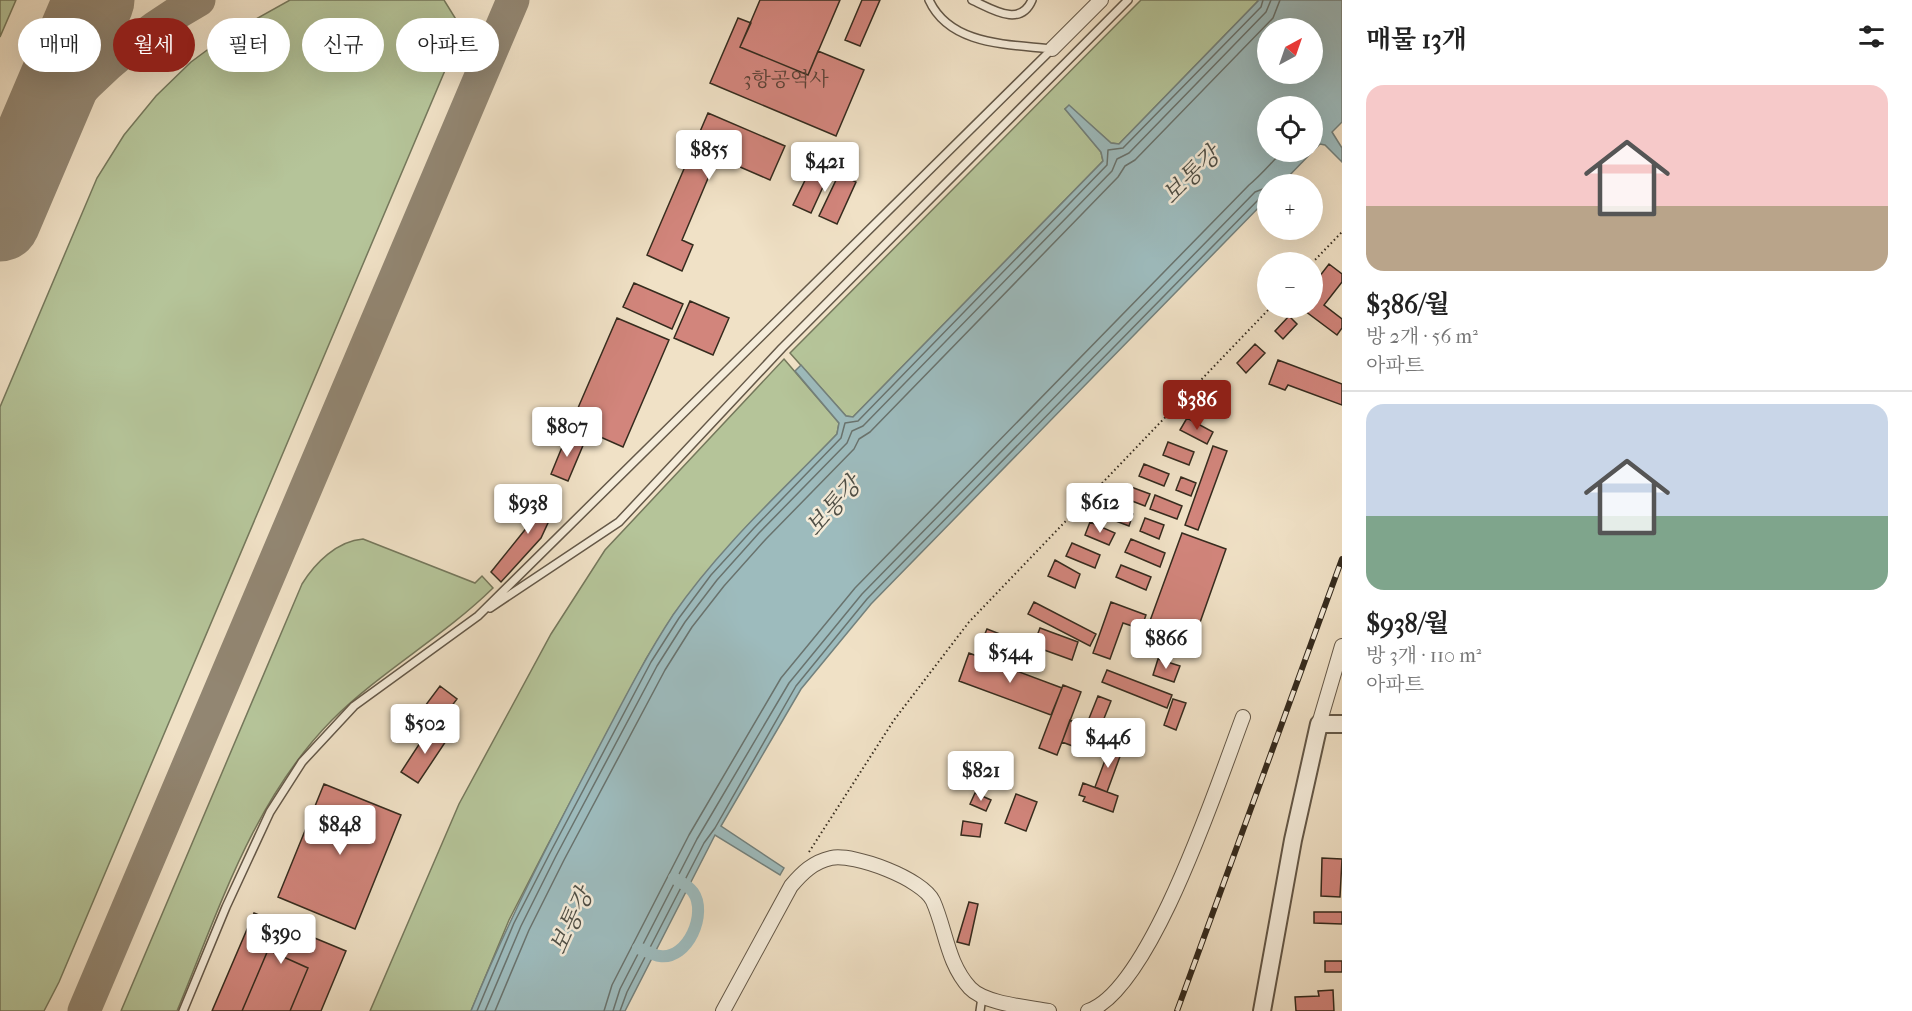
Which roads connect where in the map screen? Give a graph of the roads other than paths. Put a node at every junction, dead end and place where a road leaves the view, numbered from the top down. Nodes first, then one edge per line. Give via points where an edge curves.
1 (928, 0) edge
2 (972, 0) edge
3 (1032, 0) edge
4 (1101, 0) edge
5 (1128, 0) edge
6 (1052, 49) junction
7 (478, 616) junction
8 (1342, 646) edge
9 (1243, 717) dead end
10 (1319, 723) junction
11 (1342, 724) edge
12 (982, 997) junction
13 (183, 1011) edge
14 (723, 1011) edge
15 (980, 1011) edge
16 (1049, 1011) edge
17 (1088, 1011) edge
18 (1262, 1011) edge

1 - 6 lane via 940,19 954,30 986,41
2 - 3 lane via 1013,16 1024,12
4 - 6 street
5 - 7 lane via 782,348 619,522
6 - 7 lane
7 - 13 lane via 354,706 302,762 270,812
8 - 10 street
9 - 17 street via 1151,943 1113,993
10 - 11 street
10 - 18 street
12 - 14 street via 970,988 955,963 933,900 925,890 916,883 843,856 804,870 791,886
12 - 15 lane
12 - 16 street

